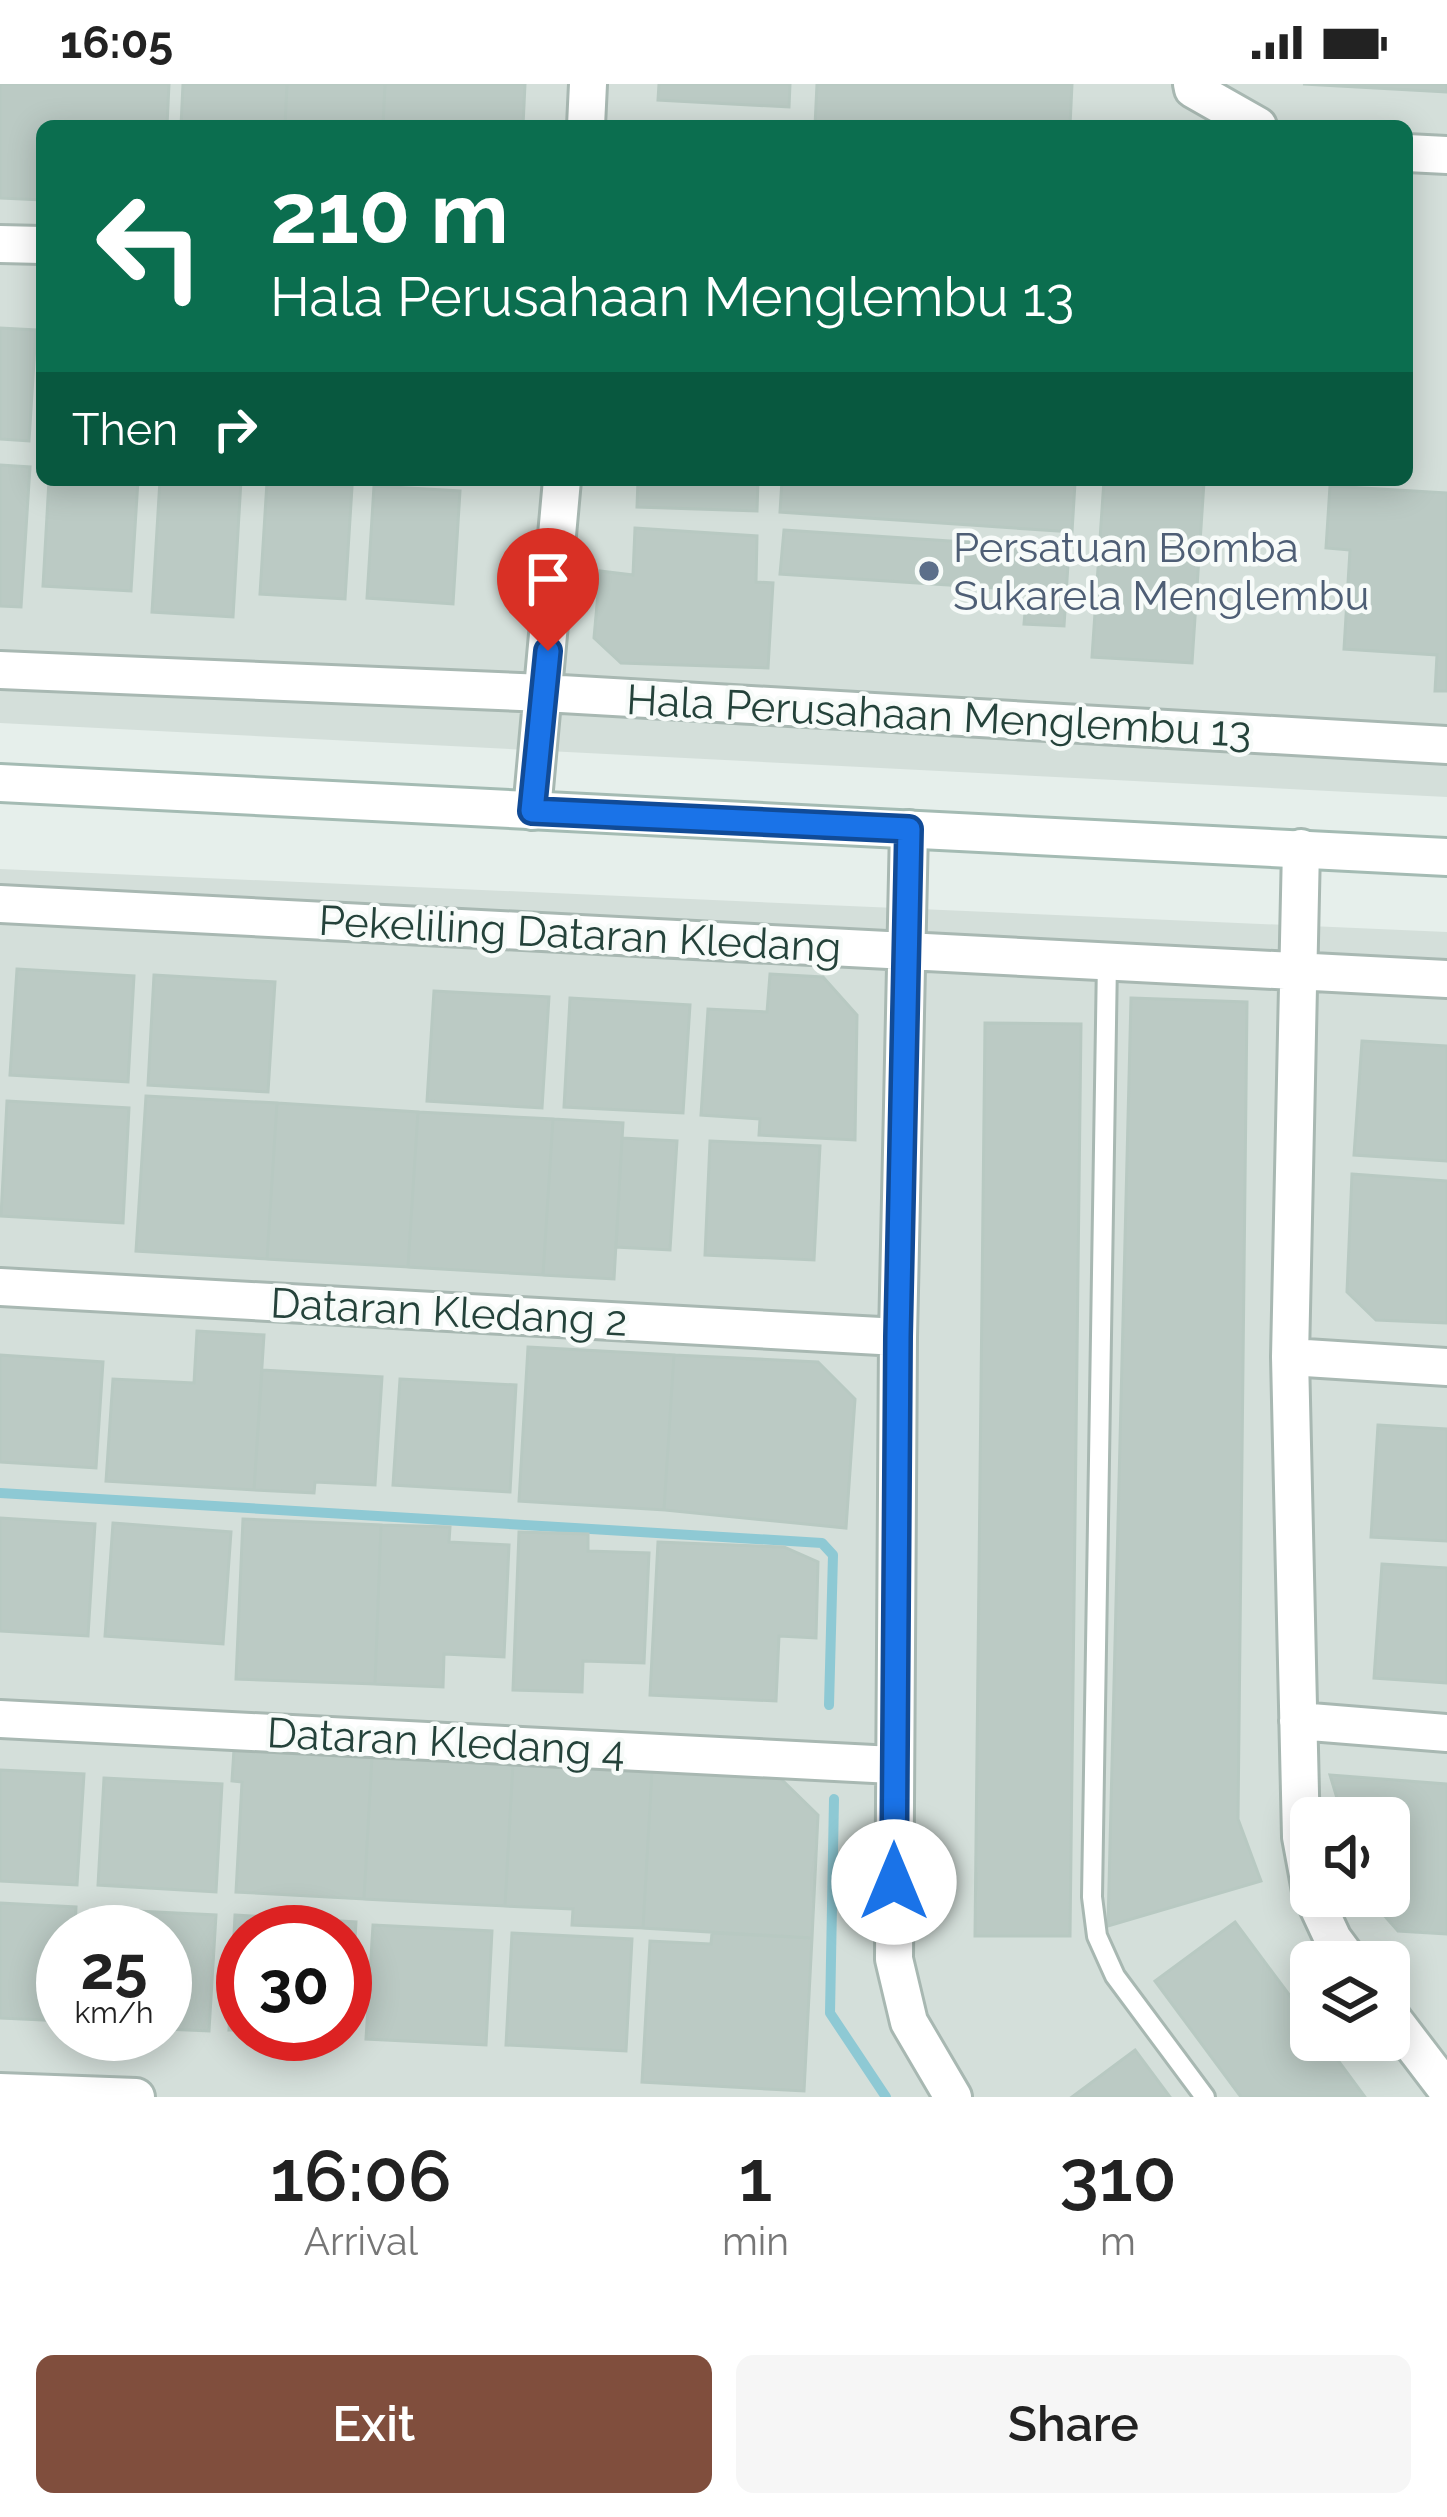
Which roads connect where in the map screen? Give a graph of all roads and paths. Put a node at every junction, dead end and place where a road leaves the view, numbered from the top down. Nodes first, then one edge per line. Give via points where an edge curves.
1 (588, 84) edge
2 (1192, 84) edge
3 (586, 120) edge
4 (1247, 120) edge
5 (1413, 153) edge
6 (1447, 155) edge
7 (0, 244) edge
8 (36, 245) edge
9 (561, 486) edge
10 (0, 670) edge
11 (544, 693) junction
12 (1447, 746) edge
13 (0, 783) edge
14 (532, 811) junction
15 (909, 829) junction
16 (1301, 848) junction
17 (1447, 857) edge
18 (0, 904) edge
19 (907, 950) junction
20 (1107, 961) junction
21 (1298, 970) junction
22 (1447, 979) edge
23 (0, 1287) edge
24 (898, 1337) junction
25 (1290, 1358) junction
26 (1447, 1367) edge
27 (0, 1718) edge
28 (1298, 1721) junction
29 (1447, 1733) edge
30 (893, 1765) junction
31 (1300, 1797) edge
32 (1410, 2042) edge
33 (1447, 2090) edge
34 (0, 2092) edge
35 (136, 2097) edge
36 (952, 2097) edge
37 (1205, 2097) edge

1 - 3 street
2 - 4 street
5 - 6 street
7 - 8 street
9 - 11 street
10 - 11 street, Hala Perusahaan Menglembu 13
11 - 12 street, Hala Perusahaan Menglembu 13
11 - 14 street
13 - 14 street
14 - 15 street
15 - 16 street
15 - 19 street
16 - 17 street
16 - 21 street
18 - 19 street, Pekeliling Dataran Kledang
19 - 20 street, Pekeliling Dataran Kledang
19 - 24 street
20 - 21 street, Pekeliling Dataran Kledang
20 - 37 lane via 1092,1897 1097,1936 1115,1976
21 - 22 street, Pekeliling Dataran Kledang
21 - 25 street
23 - 24 street, Dataran Kledang 2
24 - 30 street
25 - 26 street
25 - 28 street
27 - 30 street, Dataran Kledang 4
28 - 29 street
28 - 31 street
30 - 36 street via 895,1959 909,2022
32 - 33 street
34 - 35 street

